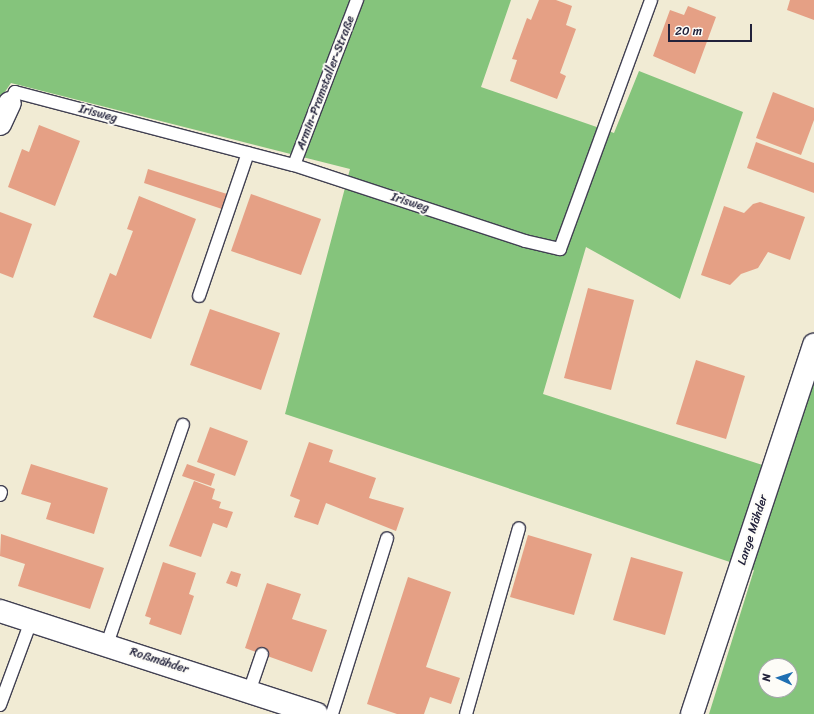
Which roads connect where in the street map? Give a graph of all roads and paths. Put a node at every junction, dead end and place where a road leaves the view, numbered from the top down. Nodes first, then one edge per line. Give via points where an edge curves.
1 (357, 0) edge
2 (651, 0) edge
3 (10, 103) joint
4 (0, 124) edge
5 (248, 153) junction
6 (294, 165) junction
7 (199, 296) dead end
8 (814, 345) edge
9 (183, 425) dead end
10 (519, 528) dead end
11 (387, 538) dead end
12 (0, 611) edge
13 (31, 621) junction
14 (107, 644) junction
15 (262, 654) dead end
16 (249, 692) junction
17 (0, 705) edge
18 (317, 714) edge
19 (332, 714) edge
20 (466, 714) edge
21 (692, 714) edge

1 - 6 lane, Armin-Pramstaller-Straße
2 - 6 lane, Irisweg via 560,249 525,241
3 - 4 street
3 - 5 lane, Irisweg via 15,92
5 - 6 lane, Irisweg
5 - 7 lane
8 - 21 street, Lange Mähder
9 - 14 lane
10 - 20 lane
11 - 19 lane
12 - 13 street, Roßmähder
13 - 14 street, Roßmähder
13 - 17 lane
14 - 16 street, Roßmähder
15 - 16 lane
16 - 18 street, Roßmähder

